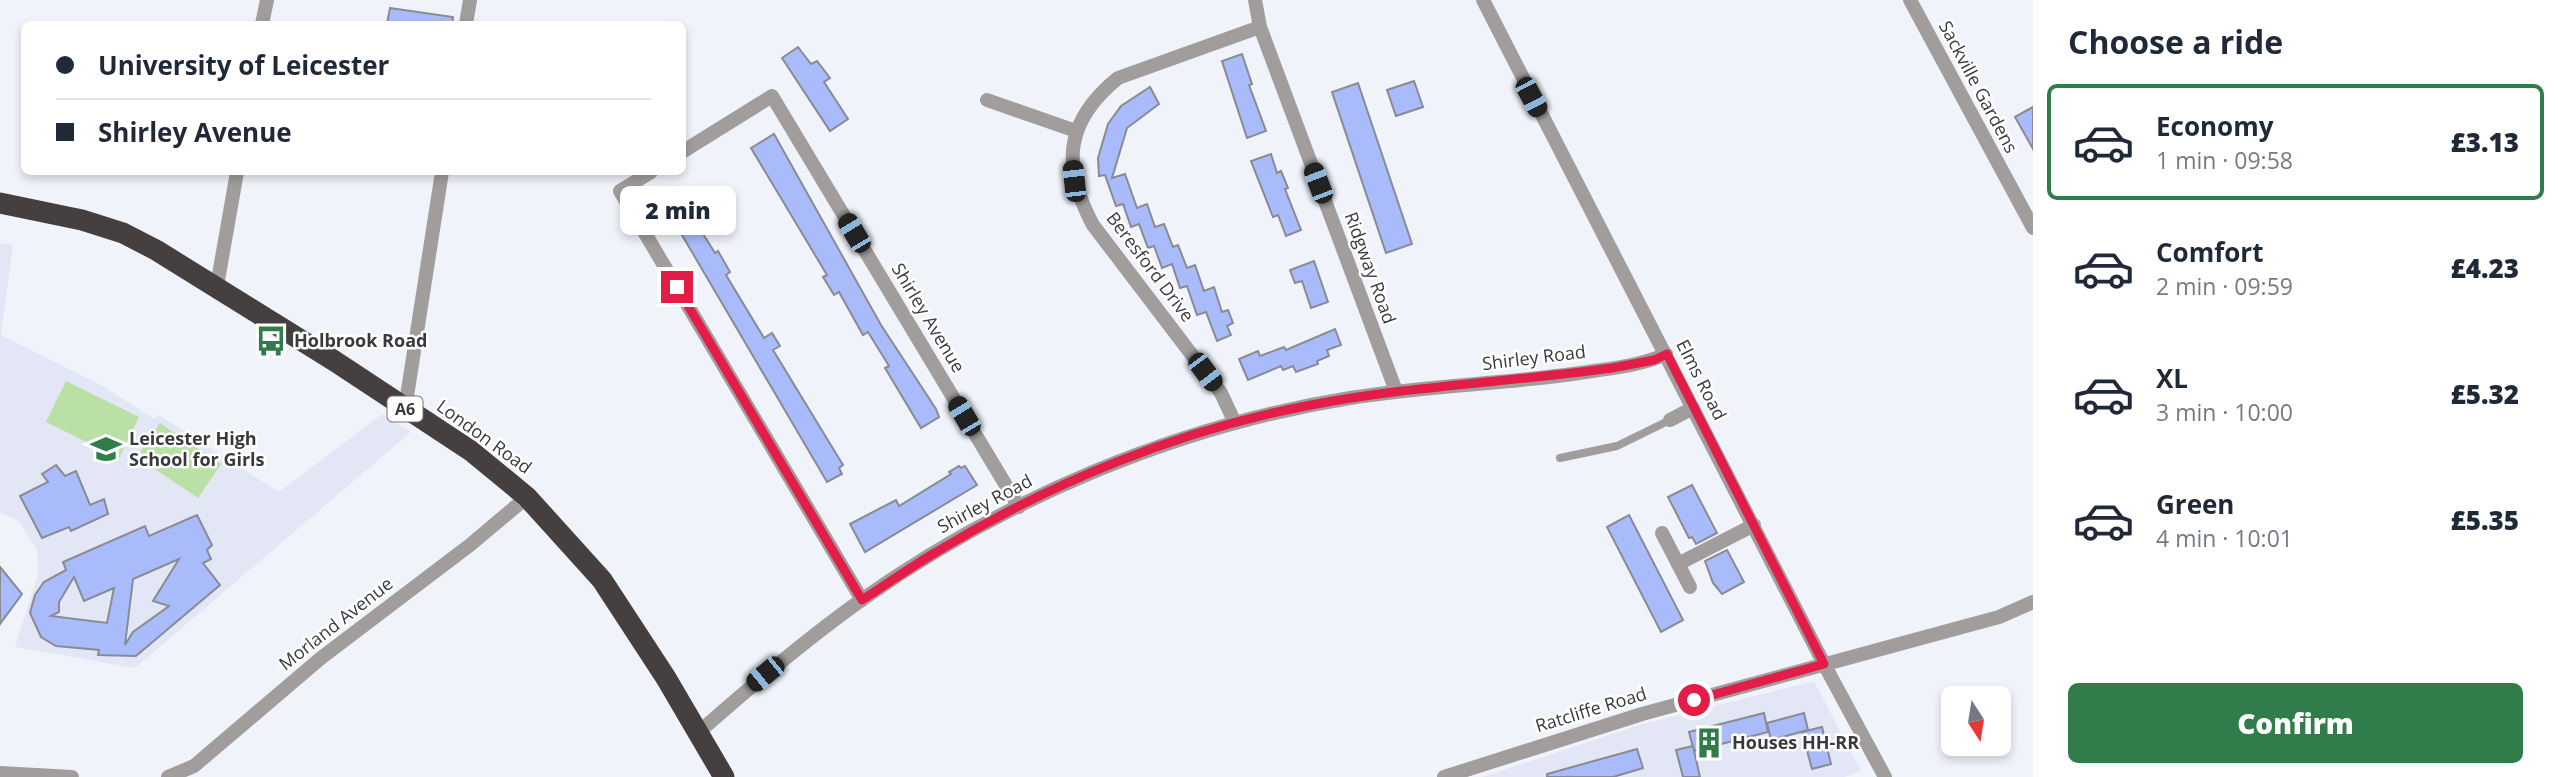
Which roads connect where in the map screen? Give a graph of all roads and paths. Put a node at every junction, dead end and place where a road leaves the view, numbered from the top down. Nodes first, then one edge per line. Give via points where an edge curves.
1 (267, 0) edge
2 (470, 0) edge
3 (1255, 0) edge
4 (1483, 0) edge
5 (1910, 0) edge
6 (263, 21) edge
7 (466, 21) edge
8 (1260, 27) junction
9 (987, 100) dead end
10 (1076, 131) junction
11 (686, 150) edge
12 (236, 175) edge
13 (442, 175) edge
14 (646, 175) edge
15 (0, 203) edge
16 (2033, 228) edge
17 (217, 286) junction
18 (1667, 354) junction
19 (1396, 391) junction
20 (1693, 408) junction
21 (405, 409) junction
22 (1670, 420) joint
23 (1235, 423) junction
24 (1560, 458) dead end
25 (527, 497) junction
26 (1019, 507) junction
27 (1754, 525) junction
28 (1662, 533) dead end
29 (1678, 564) junction
30 (1690, 587) dead end
31 (862, 600) junction
32 (2033, 602) edge
33 (1824, 664) junction
34 (698, 732) junction
35 (0, 773) edge
36 (72, 777) edge
37 (168, 777) edge
38 (724, 777) edge
39 (1444, 777) edge
40 (1885, 777) edge

1 - 6 street
2 - 7 street
3 - 8 street, Ridgway Road
4 - 18 street, Elms Road
5 - 16 street, Sackville Gardens
8 - 10 street, Beresford Drive via 1118,78 1086,110
8 - 19 street, Ridgway Road
9 - 10 street
10 - 23 street, Beresford Drive via 1071,158 1074,181 1093,225 1222,393
11 - 26 street, Shirley Avenue via 772,96
12 - 17 street
13 - 21 street
14 - 31 street via 620,191
15 - 17 highway, London Road / A6 via 123,233
17 - 21 highway, London Road / A6
18 - 19 street, Shirley Road via 1612,368 1528,380
18 - 20 street, Elms Road
19 - 23 street, Shirley Road via 1307,405
20 - 22 street
20 - 27 street, Elms Road
21 - 25 highway, London Road / A6 via 471,451
22 - 24 lane via 1617,446
23 - 26 street, Shirley Road via 1126,459
25 - 34 highway, London Road / A6 via 618,600
25 - 37 street, Morland Avenue via 321,658 194,766
26 - 31 street, Shirley Road via 938,550
27 - 29 street
27 - 33 street, Elms Road
28 - 29 street
29 - 30 street
31 - 34 street, Shirley Road
32 - 33 street, Ratcliffe Road via 1998,617
33 - 39 street, Ratcliffe Road via 1642,714
33 - 40 street, Elms Road
34 - 38 highway, London Road / A6
35 - 36 street

